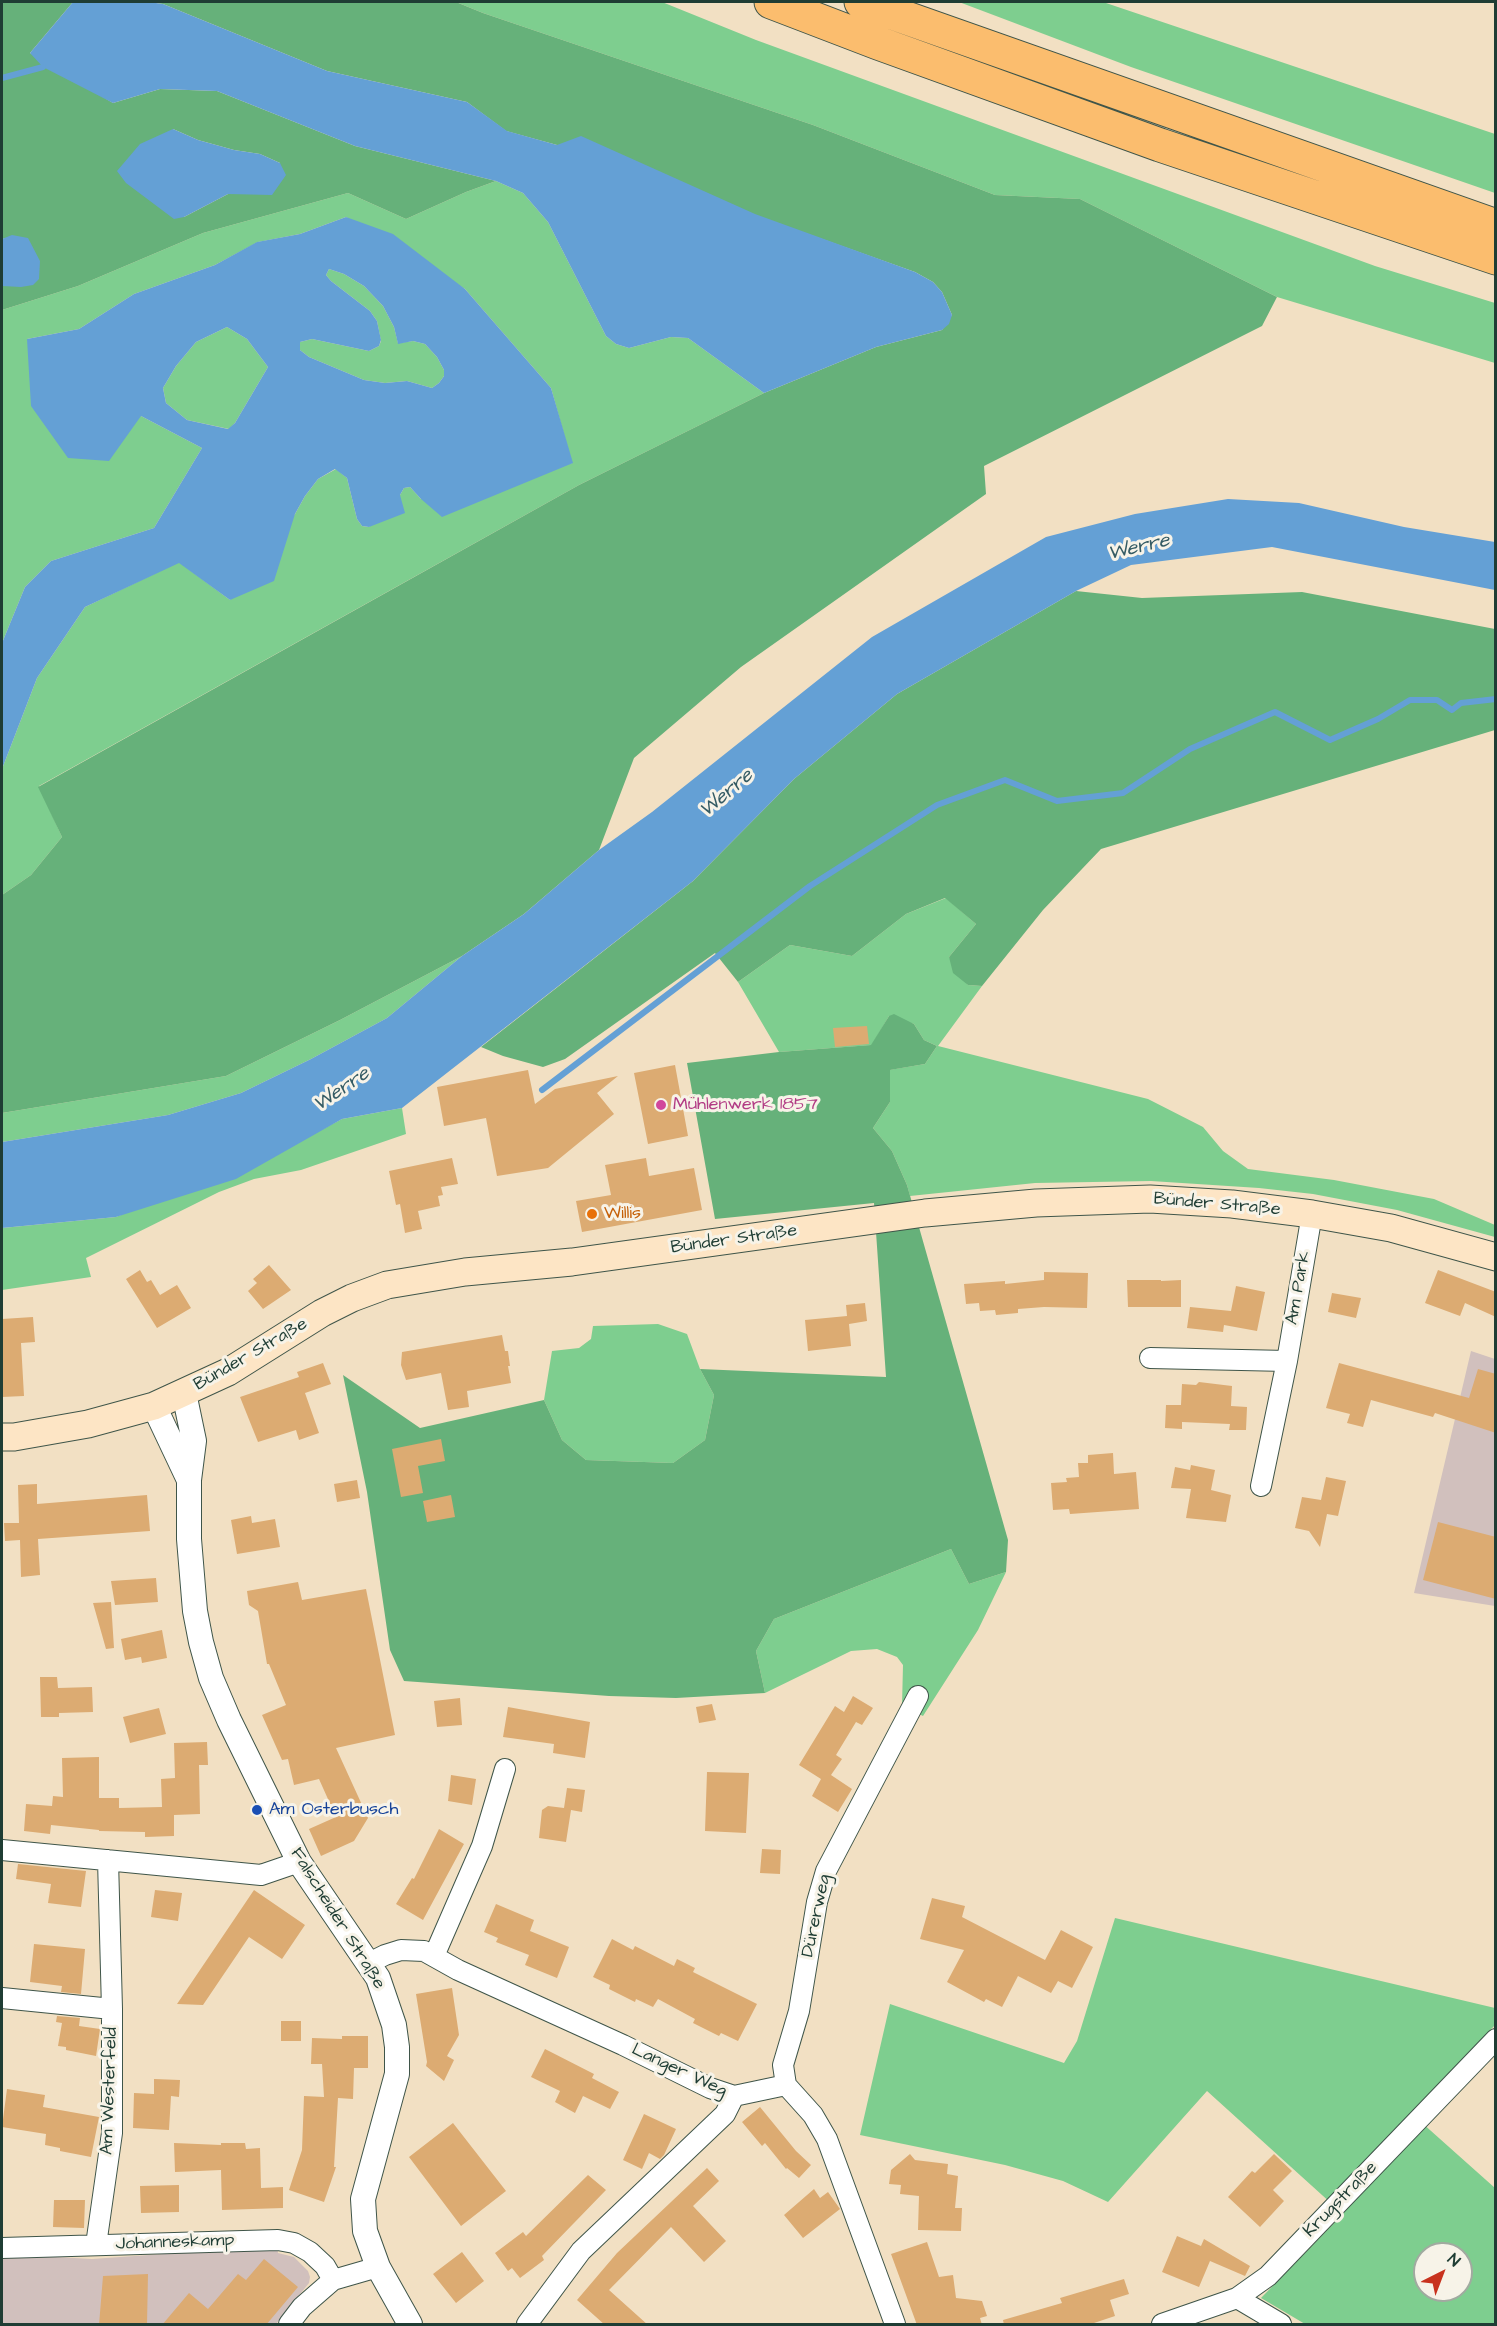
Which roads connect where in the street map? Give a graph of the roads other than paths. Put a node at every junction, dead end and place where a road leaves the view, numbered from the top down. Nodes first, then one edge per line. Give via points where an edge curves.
1 (771, 2) edge
2 (861, 2) edge
3 (1496, 226) edge
4 (1496, 258) edge
5 (1312, 1214) junction
6 (1496, 1257) edge
7 (1150, 1358) dead end
8 (1287, 1362) junction
9 (184, 1393) junction
10 (154, 1406) junction
11 (2, 1437) edge
12 (189, 1480) junction
13 (1262, 1486) dead end
14 (918, 1696) dead end
15 (505, 1769) dead end
16 (2, 1850) edge
17 (108, 1860) junction
18 (299, 1862) junction
19 (434, 1956) junction
20 (369, 1963) junction
21 (2, 1998) edge
22 (112, 2008) junction
23 (1496, 2038) edge
24 (786, 2085) junction
25 (734, 2096) junction
26 (96, 2245) junction
27 (2, 2248) edge
28 (378, 2267) junction
29 (333, 2280) junction
30 (1237, 2298) junction
31 (289, 2325) edge
32 (410, 2325) edge
33 (527, 2325) edge
34 (895, 2325) edge
35 (1162, 2325) edge
36 (1281, 2325) edge

1 - 4 highway via 1160,145
2 - 3 highway
5 - 6 main road, Bünder Straße via 1391,1228
5 - 8 street, Am Park
5 - 9 main road, Bünder Straße via 1150,1199 1036,1203 925,1213 572,1262 415,1279 387,1285 332,1308 228,1372
7 - 8 street
8 - 13 street, Am Park
9 - 10 main road, Bünder Straße
9 - 12 street, Falscheider Straße via 194,1441
10 - 11 main road, Bünder Straße via 88,1424
10 - 12 street, Falscheider Straße
12 - 18 street, Falscheider Straße via 195,1611 211,1678
14 - 24 street, Dürerweg via 826,1870 799,2012 783,2065
15 - 19 street via 482,1846
16 - 17 street
17 - 18 street via 261,1875
17 - 22 street, Am Westerfeld
18 - 20 street, Falscheider Straße
19 - 20 street, Langer Weg via 424,1951 401,1950
19 - 25 street, Langer Weg
20 - 28 street, Falscheider Straße via 385,1995 397,2047 397,2073 363,2199 365,2231
21 - 22 street, Am Westerfeld
22 - 26 street, Am Westerfeld via 112,2133
23 - 30 street, Krugstraße via 1268,2276
24 - 25 street, Langer Weg
24 - 34 street via 813,2115 827,2139
25 - 33 street via 725,2114 581,2251
26 - 27 street, Johanneskamp
26 - 29 street, Johanneskamp via 278,2240 310,2252
28 - 29 street
28 - 32 street, Falscheider Straße
29 - 31 street via 302,2307
30 - 35 street, Krugstraße
30 - 36 street

